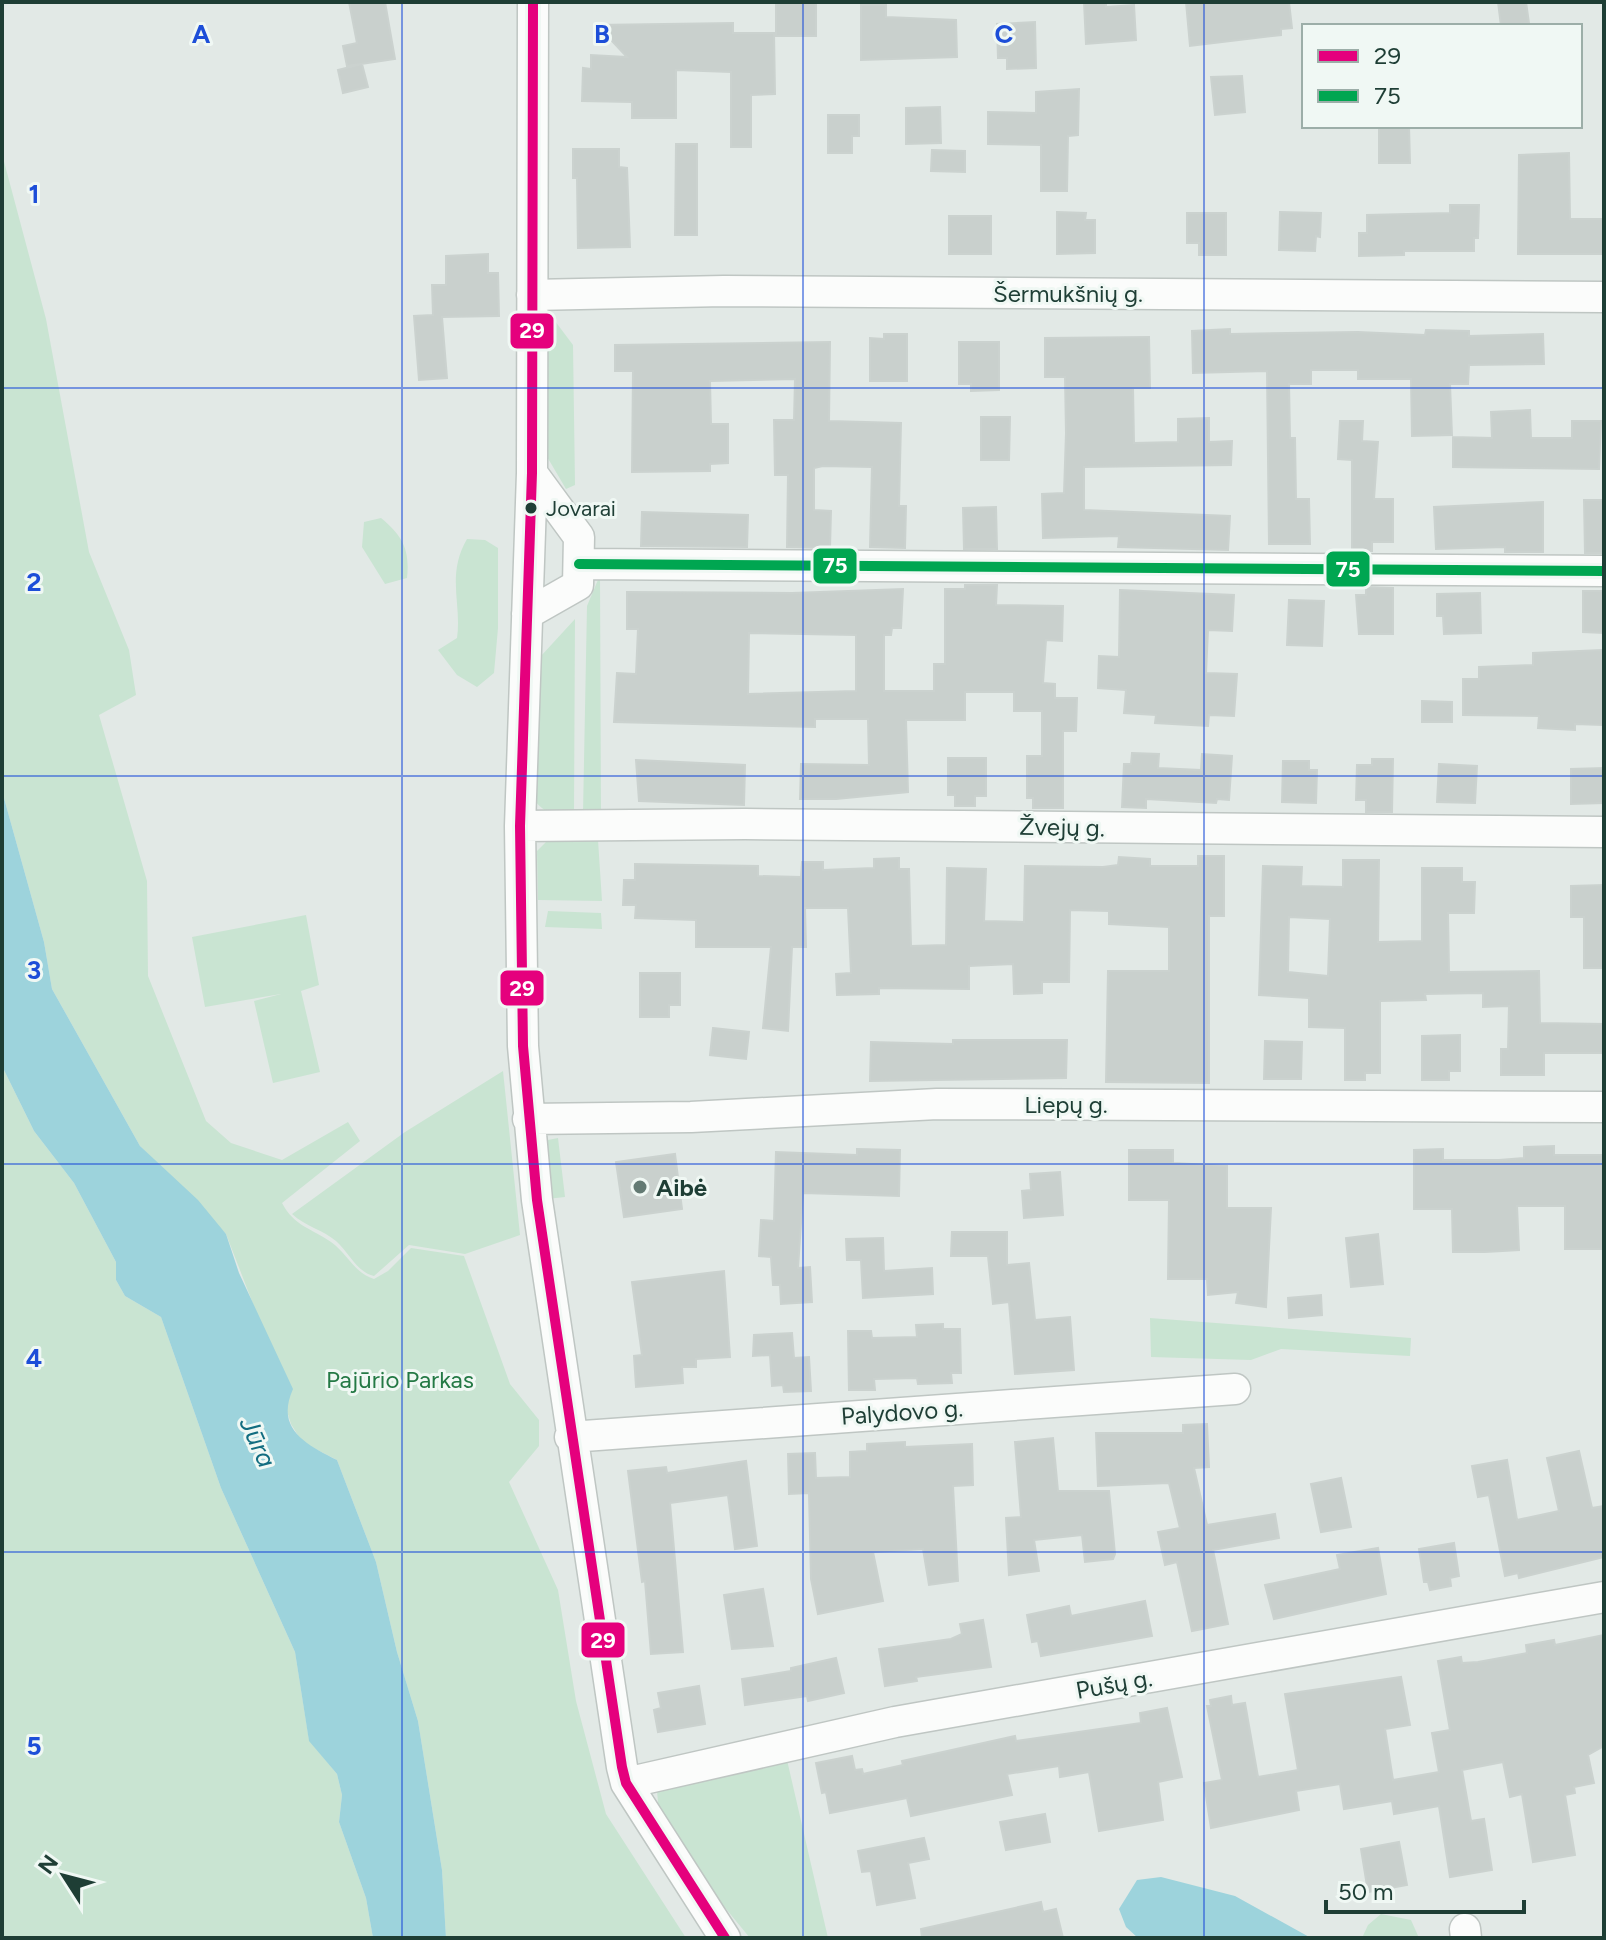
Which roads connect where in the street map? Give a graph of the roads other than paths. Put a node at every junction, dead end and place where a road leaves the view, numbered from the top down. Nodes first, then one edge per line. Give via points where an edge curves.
1 (533, 2) edge
2 (532, 295) junction
3 (1604, 297) edge
4 (532, 473) junction
5 (579, 564) junction
6 (1604, 571) edge
7 (527, 614) junction
8 (520, 826) junction
9 (1604, 832) edge
10 (1604, 1107) edge
11 (528, 1119) junction
12 (1235, 1389) dead end
13 (570, 1437) junction
14 (1604, 1597) edge
15 (626, 1783) junction
16 (725, 1938) edge

1 - 2 street
2 - 3 street, Šermukšnių g. via 724,291
2 - 4 street
4 - 5 street via 579,537
4 - 7 street
5 - 6 street
5 - 7 street via 578,585
7 - 8 street
8 - 9 street, Žvejų g.
8 - 11 street
10 - 11 street, Liepų g. via 937,1104
11 - 13 street
12 - 13 street, Palydovo g.
13 - 15 street
14 - 15 street, Pušų g. via 895,1722
15 - 16 street

